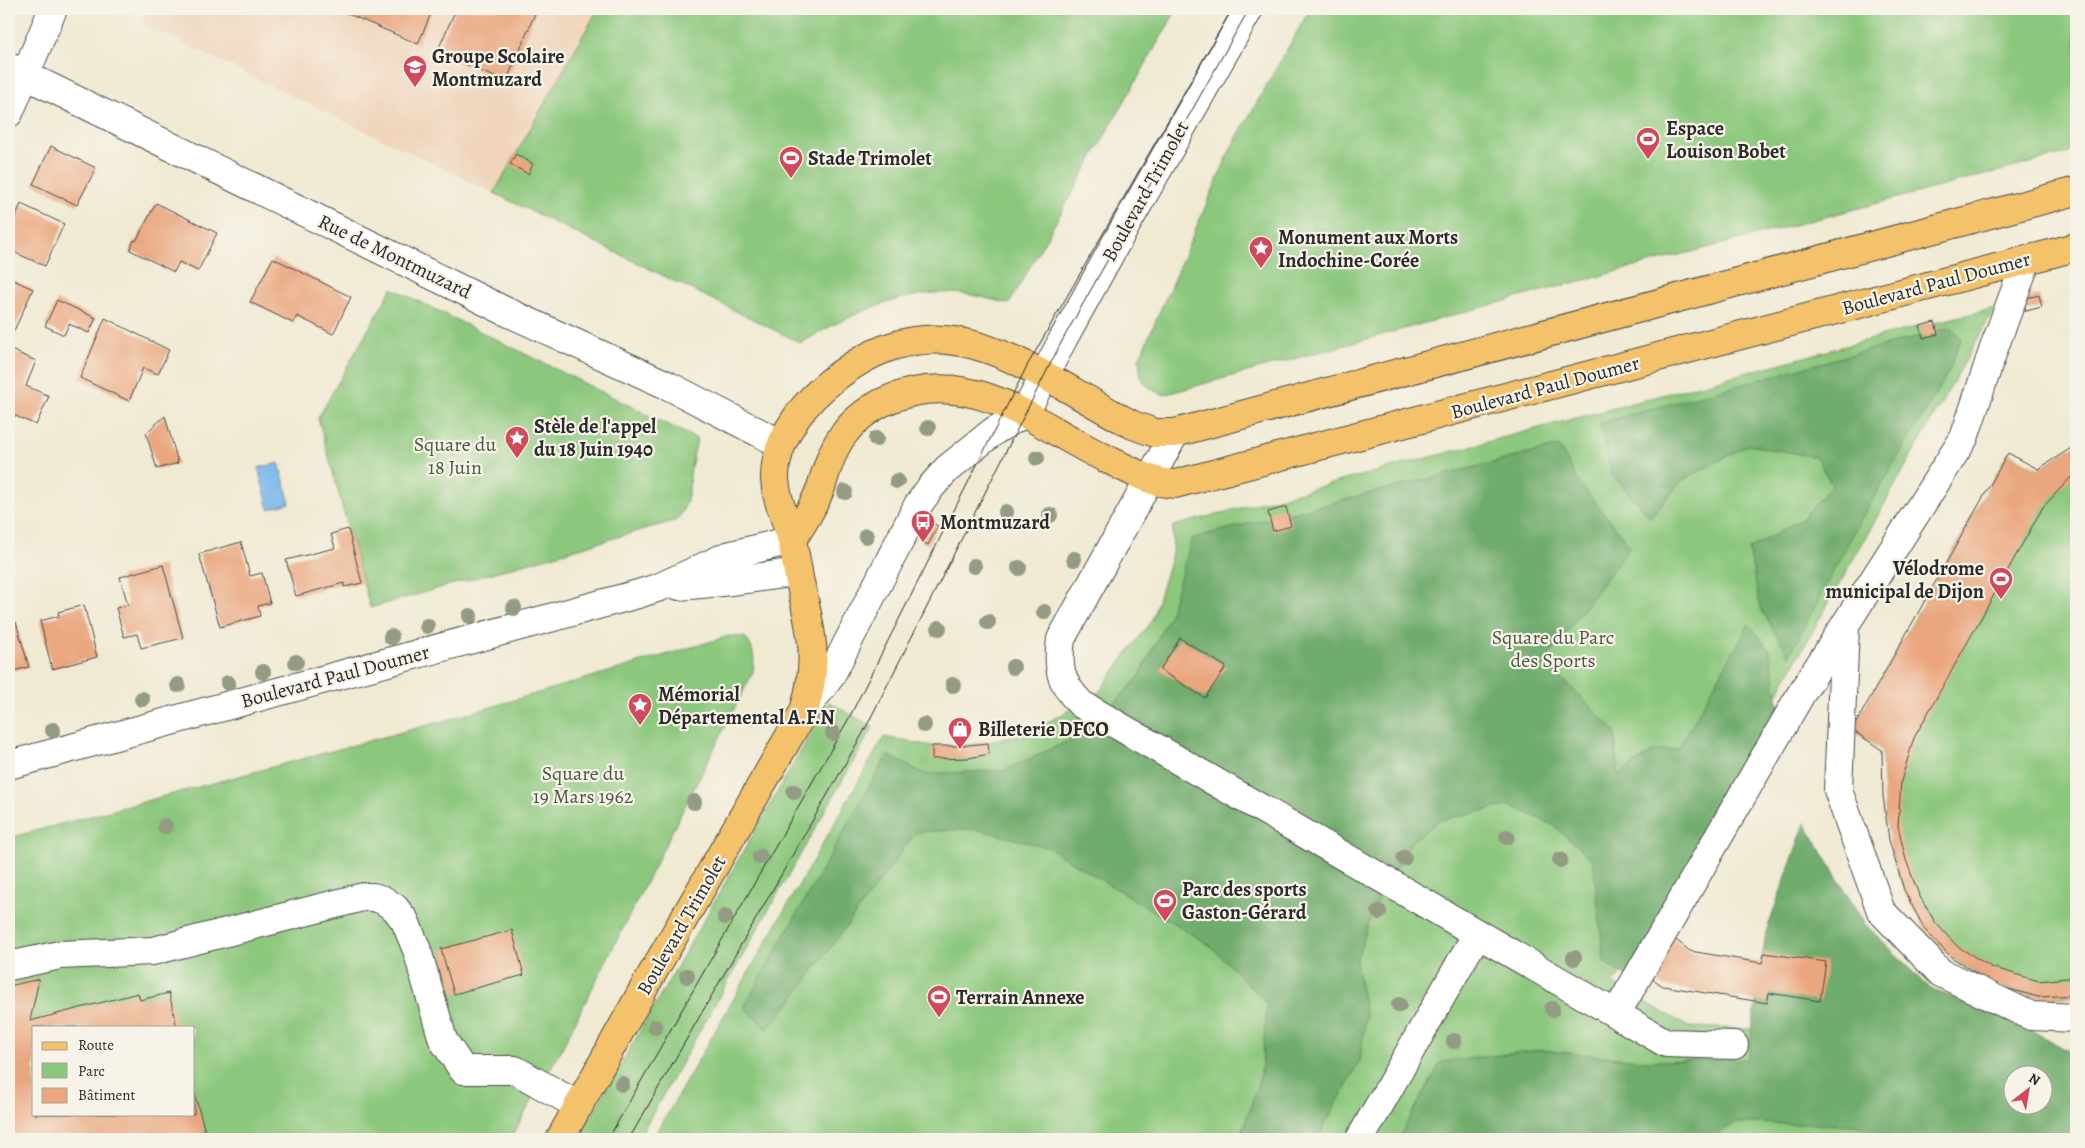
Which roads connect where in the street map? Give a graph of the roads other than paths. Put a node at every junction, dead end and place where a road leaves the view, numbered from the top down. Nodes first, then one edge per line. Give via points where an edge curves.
1 (53, 9) edge
2 (1231, 9) edge
3 (1249, 9) edge
4 (17, 71) edge
5 (9, 113) edge
6 (2076, 190) edge
7 (2076, 247) edge
8 (2027, 259) junction
9 (1036, 370) junction
10 (1025, 413) junction
11 (1175, 433) junction
12 (781, 444) junction
13 (1149, 480) junction
14 (792, 540) junction
15 (798, 572) junction
16 (660, 587) junction
17 (1845, 625) junction
18 (804, 711) junction
19 (9, 765) edge
20 (1477, 934) junction
21 (9, 966) edge
22 (1616, 1014) junction
23 (2076, 1018) edge
24 (1734, 1044) dead end
25 (579, 1106) junction
26 (560, 1139) edge
27 (1360, 1139) edge

1 - 4 street
2 - 9 street, Boulevard Trimolet
3 - 9 street, Boulevard Trimolet via 1062,341
4 - 5 street
4 - 12 street, Rue de Montmuzard via 505,311 669,386
6 - 11 main road
7 - 8 main road, Boulevard Paul Doumer
8 - 13 main road, Boulevard Paul Doumer via 1188,482 1163,484
8 - 17 street via 1964,438
9 - 10 street
9 - 11 main road via 1133,425 1155,432
9 - 12 main road via 964,341 943,339 888,348 861,359 816,394
10 - 13 main road, Boulevard Paul Doumer
10 - 14 main road, Boulevard Paul Doumer via 989,397 943,389 896,396 876,405 843,436 830,460 815,502
10 - 18 street via 994,430 931,487 918,505 830,677
11 - 13 street
12 - 14 main road, Boulevard Trimolet via 776,460 776,487
13 - 20 street via 1061,639 1058,660 1062,679 1071,694 1081,704
14 - 15 main road, Boulevard Trimolet
14 - 16 street via 727,556
15 - 16 street
15 - 18 main road, Boulevard Trimolet via 814,649 811,684
16 - 19 street, Boulevard Paul Doumer
17 - 22 street via 1795,703
17 - 23 street via 1838,790 1881,911 1941,973 2031,1016
18 - 25 main road, Boulevard Trimolet
20 - 22 street
20 - 27 street
21 - 25 street via 60,955 153,951 373,897 395,908 404,921 417,950 443,1040 462,1070 515,1070
22 - 24 street via 1666,1043
25 - 26 main road, Boulevard Trimolet

